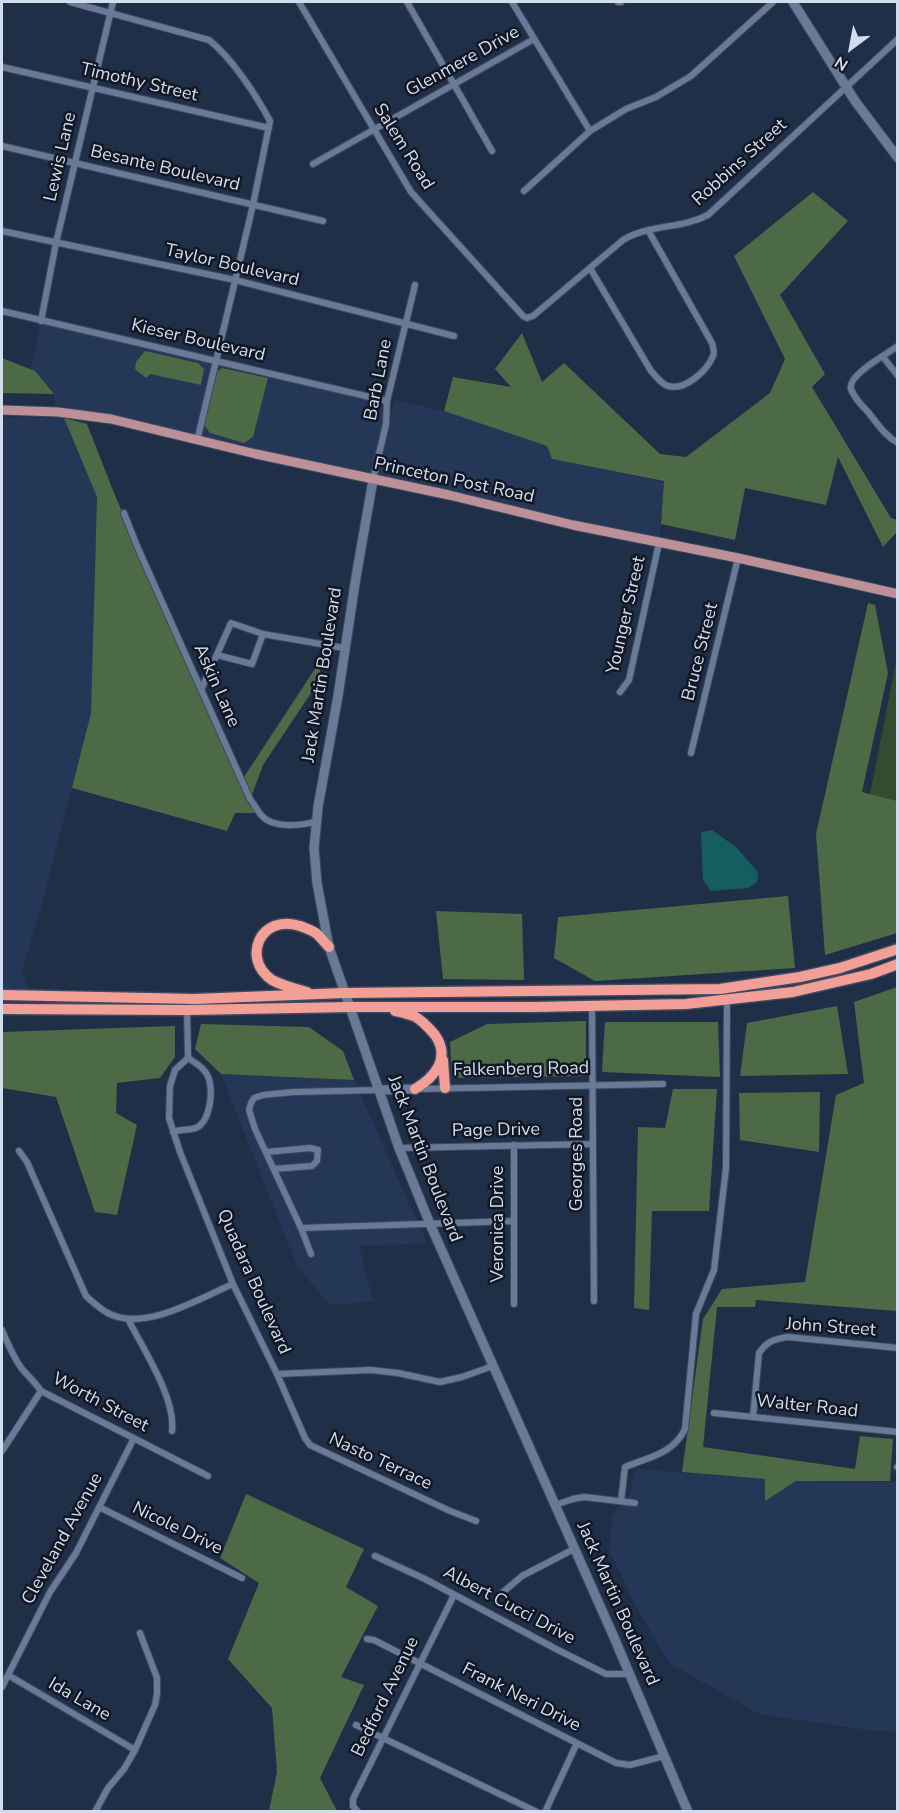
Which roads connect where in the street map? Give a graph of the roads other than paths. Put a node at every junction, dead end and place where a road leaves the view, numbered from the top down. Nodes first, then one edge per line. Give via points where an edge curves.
1 (70, 2) edge
2 (113, 2) edge
3 (299, 2) edge
4 (407, 2) edge
5 (512, 2) edge
6 (773, 2) edge
7 (793, 2) edge
8 (111, 12) junction
9 (534, 39) junction
10 (897, 39) edge
11 (2, 67) edge
12 (453, 84) junction
13 (93, 87) junction
14 (846, 87) junction
15 (269, 128) junction
16 (373, 130) junction
17 (590, 131) junction
18 (2, 146) edge
19 (492, 151) dead end
20 (897, 158) edge
21 (75, 163) junction
22 (313, 164) dead end
23 (524, 191) dead end
24 (253, 205) junction
25 (322, 221) dead end
26 (648, 230) junction
27 (2, 231) edge
28 (56, 243) junction
29 (590, 268) junction
30 (235, 280) junction
31 (415, 285) dead end
32 (2, 311) edge
33 (527, 318) joint
34 (41, 321) junction
35 (406, 323) junction
36 (454, 336) dead end
37 (897, 346) edge
38 (883, 357) junction
39 (216, 360) junction
40 (897, 376) edge
41 (387, 401) junction
42 (2, 410) edge
43 (197, 441) junction
44 (897, 443) edge
45 (374, 480) junction
46 (124, 513) dead end
47 (658, 543) junction
48 (738, 558) junction
49 (897, 594) edge
50 (263, 634) junction
51 (344, 648) junction
52 (217, 655) junction
53 (201, 690) junction
54 (620, 692) dead end
55 (691, 753) dead end
56 (317, 821) junction
57 (329, 947) junction
58 (897, 949) edge
59 (897, 964) edge
60 (344, 993) junction
61 (316, 994) junction
62 (2, 995) edge
63 (727, 1000) junction
64 (592, 1005) junction
65 (350, 1007) junction
66 (383, 1007) junction
67 (2, 1009) edge
68 (187, 1010) junction
69 (442, 1053) junction
70 (188, 1058) junction
71 (663, 1084) dead end
72 (593, 1086) junction
73 (445, 1088) junction
74 (415, 1089) junction
75 (380, 1090) junction
76 (173, 1132) junction
77 (593, 1143) junction
78 (514, 1145) junction
79 (399, 1148) junction
80 (19, 1151) dead end
81 (266, 1152) junction
82 (274, 1169) junction
83 (514, 1221) junction
84 (430, 1224) junction
85 (301, 1228) junction
86 (311, 1254) dead end
87 (233, 1284) junction
88 (594, 1302) dead end
89 (514, 1304) dead end
90 (128, 1319) junction
91 (2, 1330) edge
92 (897, 1348) edge
93 (493, 1366) junction
94 (277, 1374) junction
95 (41, 1391) junction
96 (714, 1413) dead end
97 (753, 1417) junction
98 (172, 1431) dead end
99 (897, 1432) edge
100 (134, 1438) junction
101 (2, 1451) edge
102 (208, 1476) dead end
103 (621, 1501) junction
104 (635, 1503) dead end
105 (555, 1505) junction
106 (99, 1507) junction
107 (476, 1521) dead end
108 (574, 1549) junction
109 (375, 1556) dead end
110 (242, 1578) dead end
111 (502, 1593) dead end
112 (454, 1595) junction
113 (140, 1633) dead end
114 (367, 1639) dead end
115 (420, 1662) junction
116 (630, 1674) junction
117 (8, 1675) junction
118 (2, 1687) edge
119 (356, 1725) dead end
120 (383, 1736) junction
121 (577, 1743) junction
122 (135, 1750) junction
123 (664, 1756) junction
124 (95, 1812) edge
125 (358, 1812) edge
126 (537, 1812) edge
127 (545, 1812) edge
128 (688, 1812) edge

1 - 8 street
2 - 8 street, Lewis Lane
3 - 16 street, Salem Road
4 - 12 street
5 - 9 street
6 - 17 street via 691,76
7 - 14 street
8 - 13 street, Lewis Lane
8 - 15 street via 209,40 223,52 266,113
9 - 12 street, Glenmere Drive
9 - 17 street
10 - 14 street, Robbins Street
11 - 13 street, Timothy Street
12 - 16 street, Glenmere Drive
12 - 19 street
13 - 15 street, Timothy Street
13 - 21 street, Lewis Lane
14 - 20 street
14 - 26 street, Robbins Street via 708,215
15 - 24 street
16 - 22 street, Glenmere Drive
16 - 33 street, Salem Road via 416,199
17 - 23 street
18 - 21 street, Besante Boulevard
21 - 24 street, Besante Boulevard
21 - 28 street, Lewis Lane
24 - 25 street, Besante Boulevard
24 - 30 street
26 - 29 street, Robbins Street via 632,234
26 - 29 street via 712,343 713,356 696,377 675,387 663,383 651,371
27 - 28 street, Taylor Boulevard
28 - 30 street, Taylor Boulevard
28 - 34 street, Lewis Lane
29 - 33 street, Robbins Street
30 - 35 street, Taylor Boulevard
30 - 39 street
31 - 35 street, Barb Lane
32 - 34 street, Kieser Boulevard
34 - 39 street, Kieser Boulevard
35 - 36 street, Taylor Boulevard
35 - 41 street, Barb Lane
37 - 38 street
38 - 40 street
38 - 44 street via 856,375 851,390
39 - 41 street, Kieser Boulevard
39 - 43 street
41 - 45 street, Barb Lane
42 - 43 main road, Princeton Post Road via 111,419
43 - 45 main road, Princeton Post Road
45 - 47 main road, Princeton Post Road
45 - 51 street, Jack Martin Boulevard
46 - 53 street, Askin Lane
47 - 48 main road, Princeton Post Road
47 - 54 street, Younger Street via 629,680
48 - 49 main road, Princeton Post Road
48 - 55 street, Bruce Street
50 - 51 street
50 - 52 street via 252,664
50 - 52 street via 231,623
51 - 56 street, Jack Martin Boulevard
52 - 53 street
53 - 56 street, Askin Lane via 250,799 263,817 288,826
56 - 57 street, Jack Martin Boulevard via 317,883
57 - 60 street, Jack Martin Boulevard
57 - 61 highway via 315,932 284,923 264,933 258,943 259,961 272,979
58 - 60 highway via 840,968 720,989
59 - 63 highway via 793,992
60 - 61 highway
60 - 65 street, Jack Martin Boulevard
61 - 62 highway via 195,999
63 - 64 highway
63 - 103 street via 726,1168 714,1270 696,1314 685,1429 666,1452 625,1467
64 - 66 highway
64 - 72 street, Georges Road
65 - 66 highway
65 - 68 highway
65 - 75 street, Jack Martin Boulevard
66 - 69 highway via 414,1016 429,1028
67 - 68 highway
68 - 70 street
69 - 73 highway
69 - 74 highway via 432,1076
70 - 76 street, Quadara Boulevard via 176,1070 170,1086 169,1118
70 - 76 street via 207,1074 212,1087 208,1113 194,1129
71 - 72 street, Falkenberg Road
72 - 73 street, Falkenberg Road
72 - 77 street, Georges Road
73 - 74 street, Falkenberg Road
74 - 75 street, Falkenberg Road
75 - 79 street, Jack Martin Boulevard
75 - 81 street via 294,1092 254,1098 249,1110
76 - 87 street, Quadara Boulevard
77 - 78 street, Page Drive
77 - 88 street, Georges Road
78 - 79 street, Page Drive
78 - 83 street, Veronica Drive
79 - 84 street, Jack Martin Boulevard
80 - 90 street via 86,1296 112,1315
81 - 82 street
81 - 82 street via 318,1150 312,1166
82 - 85 street
83 - 84 street
83 - 89 street, Veronica Drive
84 - 85 street
84 - 93 street, Jack Martin Boulevard
85 - 86 street
87 - 90 street via 160,1316
87 - 94 street, Quadara Boulevard
90 - 98 street via 164,1390 171,1410
91 - 95 street, Worth Street via 12,1353
92 - 97 street, John Street via 775,1339 759,1353
93 - 94 street, Quadara Boulevard via 440,1382 371,1370
93 - 105 street, Jack Martin Boulevard
94 - 107 street, Nasto Terrace via 310,1445
95 - 100 street, Worth Street
95 - 101 street
96 - 97 street, Walter Road
97 - 99 street, Walter Road
100 - 102 street, Worth Street
100 - 106 street, Cleveland Avenue
103 - 104 street
103 - 105 street via 585,1497
105 - 108 street, Jack Martin Boulevard
106 - 110 street, Nicole Drive
106 - 117 street, Cleveland Avenue
108 - 111 street via 522,1576
108 - 116 street, Jack Martin Boulevard
109 - 112 street, Albert Cucci Drive
112 - 115 street, Bedford Avenue
112 - 116 street, Albert Cucci Drive via 606,1674
113 - 122 street via 157,1678 157,1694
114 - 115 street, Frank Neri Drive
115 - 120 street, Bedford Avenue
115 - 121 street, Frank Neri Drive
116 - 123 street, Jack Martin Boulevard
117 - 118 street, Cleveland Avenue
117 - 122 street, Ida Lane
119 - 120 street
120 - 125 street, Bedford Avenue via 353,1799
120 - 126 street
121 - 123 street, Frank Neri Drive via 616,1763 630,1765
121 - 127 street
122 - 124 street
123 - 128 street, Jack Martin Boulevard

